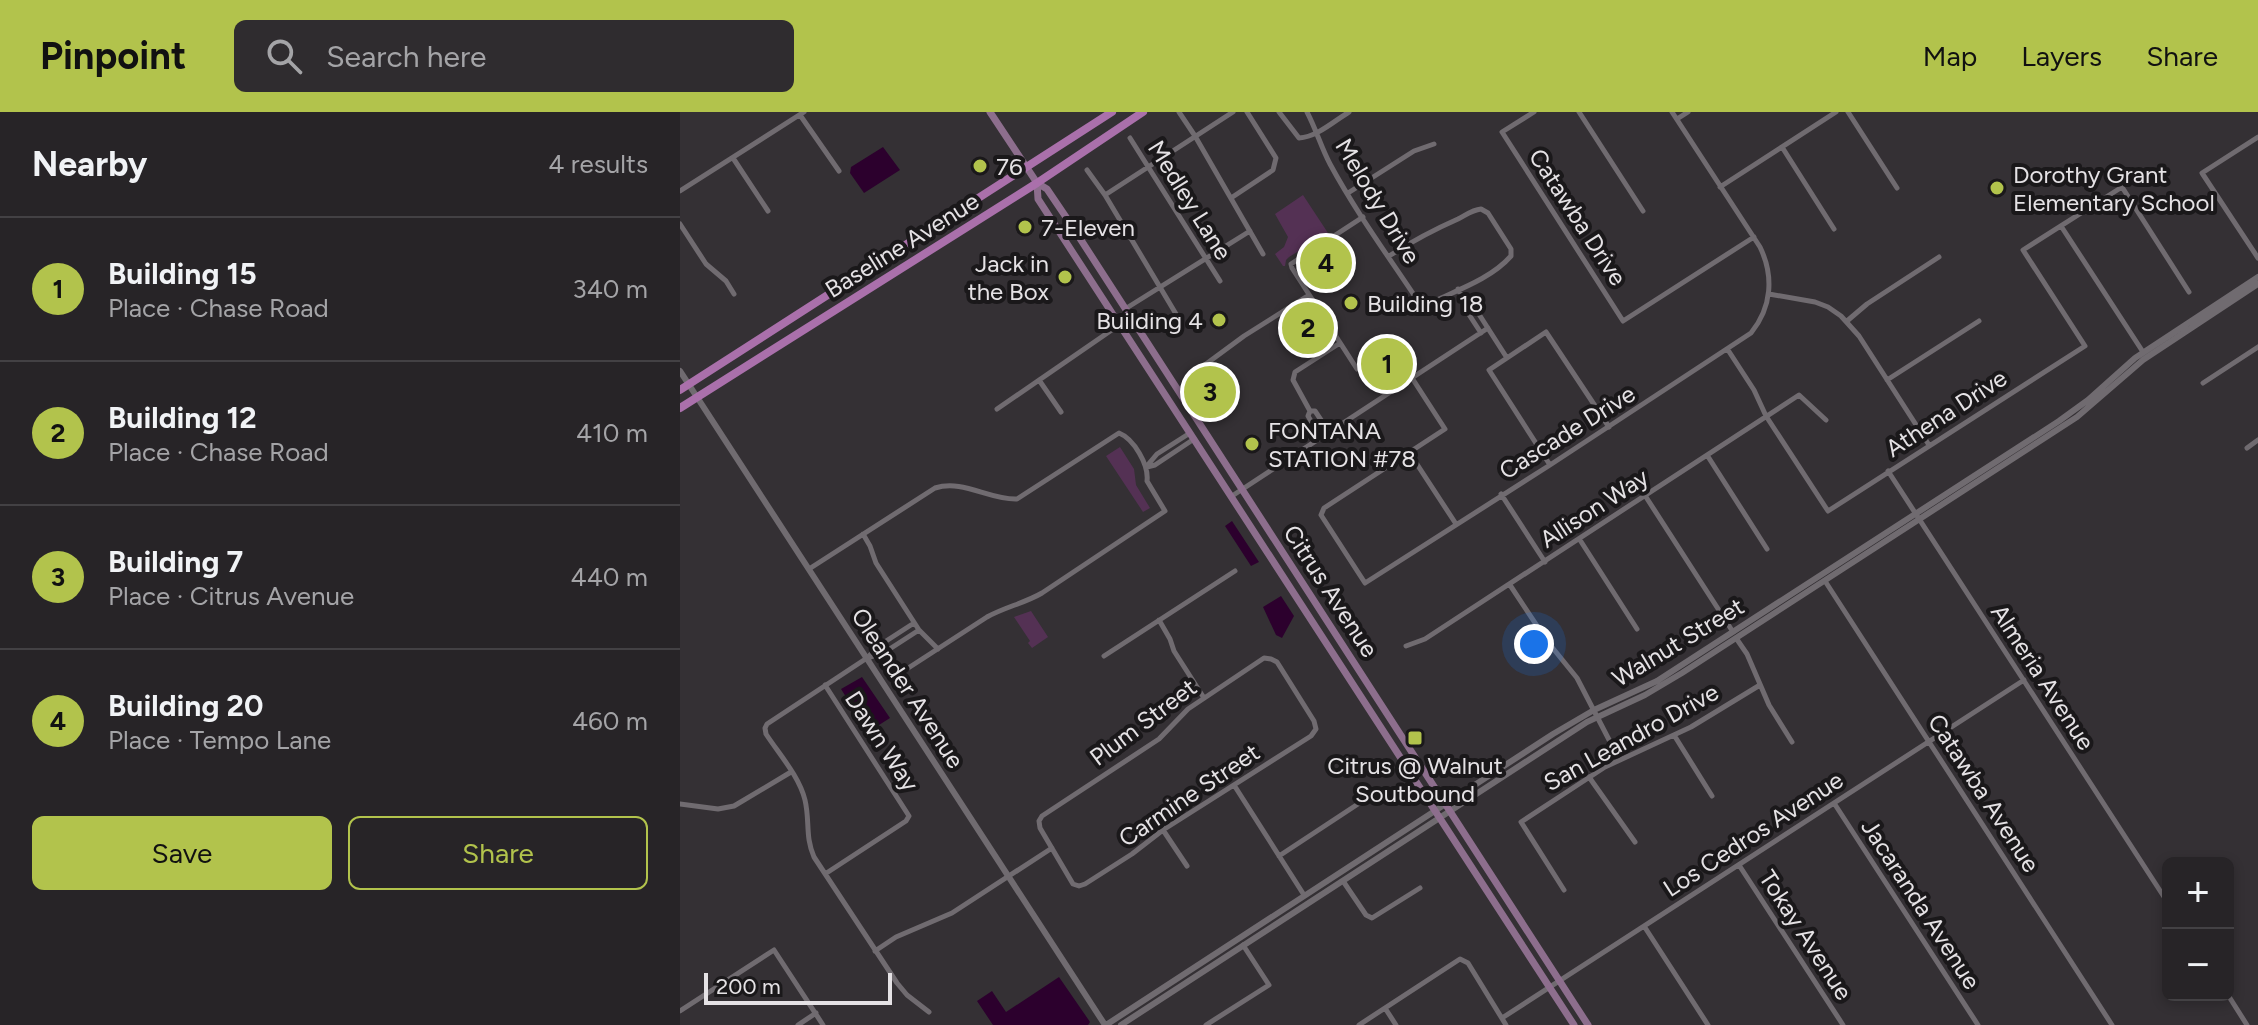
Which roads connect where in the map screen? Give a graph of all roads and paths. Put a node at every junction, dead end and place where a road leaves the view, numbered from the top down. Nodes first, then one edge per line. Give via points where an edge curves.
1 (990, 112) edge
2 (1112, 112) edge
3 (1143, 112) edge
4 (1179, 112) edge
5 (1233, 112) edge
6 (1247, 112) edge
7 (1279, 112) edge
8 (1307, 112) edge
9 (1349, 112) edge
10 (1534, 112) edge
11 (1579, 112) edge
12 (1672, 112) edge
13 (1688, 112) edge
14 (1836, 112) edge
15 (1848, 112) edge
16 (802, 113) edge
17 (1677, 119) junction
18 (1317, 132) junction
19 (1195, 136) junction
20 (2258, 137) edge
21 (1130, 138) dead end
22 (1434, 144) dead end
23 (1782, 147) junction
24 (733, 158) junction
25 (1148, 165) junction
26 (1026, 167) junction
27 (1087, 170) dead end
28 (839, 171) dead end
29 (1037, 183) junction
30 (1720, 187) junction
31 (1897, 188) dead end
32 (680, 191) edge
33 (1348, 193) junction
34 (1105, 195) junction
35 (1231, 198) junction
36 (768, 211) dead end
37 (1643, 211) dead end
38 (1363, 217) junction
39 (680, 224) edge
40 (2061, 226) junction
41 (1834, 229) dead end
42 (1250, 231) junction
43 (1754, 237) junction
44 (1263, 254) dead end
45 (1389, 256) junction
46 (1939, 257) dead end
47 (2258, 258) edge
48 (1206, 259) junction
49 (2258, 277) edge
50 (1220, 281) dead end
51 (2258, 284) edge
52 (1160, 287) junction
53 (1458, 289) junction
54 (2189, 292) dead end
55 (734, 294) dead end
56 (1769, 294) junction
57 (1309, 295) junction
58 (1469, 308) junction
59 (1125, 309) junction
60 (1176, 314) dead end
61 (1847, 321) junction
62 (1979, 321) dead end
63 (1120, 324) junction
64 (1488, 328) junction
65 (1481, 333) junction
66 (1340, 343) junction
67 (2258, 347) edge
68 (1728, 350) junction
69 (2143, 352) junction
70 (1507, 358) junction
71 (1206, 364) dead end
72 (1357, 369) dead end
73 (680, 371) edge
74 (1412, 378) junction
75 (1039, 380) junction
76 (1887, 380) junction
77 (2203, 383) dead end
78 (684, 387) edge
79 (697, 397) junction
80 (680, 408) edge
81 (997, 409) dead end
82 (1309, 409) junction
83 (1061, 412) dead end
84 (1766, 416) junction
85 (1826, 420) dead end
86 (1609, 427) junction
87 (1329, 432) junction
88 (1192, 436) junction
89 (1321, 438) junction
90 (2258, 440) edge
91 (1929, 445) junction
92 (2247, 448) dead end
93 (1409, 452) junction
94 (1707, 455) junction
95 (1550, 465) junction
96 (1146, 467) junction
97 (1888, 471) junction
98 (1242, 489) junction
99 (1501, 494) junction
100 (1232, 496) junction
101 (1646, 497) junction
102 (1918, 516) junction
103 (1456, 524) junction
104 (863, 534) junction
105 (1580, 540) junction
106 (1767, 549) dead end
107 (1545, 562) junction
108 (809, 569) junction
109 (1235, 571) dead end
110 (1825, 581) junction
111 (1510, 585) junction
112 (1159, 620) junction
113 (914, 623) junction
114 (1637, 629) dead end
115 (919, 630) junction
116 (1735, 635) junction
117 (890, 638) junction
118 (895, 646) junction
119 (1406, 646) dead end
120 (938, 649) junction
121 (1104, 656) dead end
122 (867, 658) junction
123 (899, 674) dead end
124 (2024, 680) junction
125 (825, 685) junction
126 (1760, 685) junction
127 (1204, 698) junction
128 (1596, 713) junction
129 (1316, 729) joint
130 (1674, 735) junction
131 (1929, 741) junction
132 (1792, 742) dead end
133 (1619, 759) junction
134 (791, 772) junction
135 (1589, 777) junction
136 (1233, 785) junction
137 (1712, 796) dead end
138 (1361, 802) dead end
139 (1834, 803) junction
140 (680, 804) edge
141 (1448, 807) junction
142 (1437, 814) junction
143 (1163, 830) junction
144 (1635, 842) dead end
145 (1052, 848) junction
146 (1279, 856) junction
147 (1739, 865) junction
148 (1187, 866) dead end
149 (825, 874) junction
150 (1008, 876) junction
151 (1343, 881) junction
152 (1420, 888) dead end
153 (1564, 890) dead end
154 (2162, 894) edge
155 (1304, 895) junction
156 (1644, 926) junction
157 (1243, 945) junction
158 (875, 951) junction
159 (1559, 982) junction
160 (1550, 988) junction
161 (2232, 1001) edge
162 (1385, 1008) junction
163 (680, 1011) edge
164 (929, 1012) dead end
165 (816, 1013) junction
166 (1502, 1018) junction
167 (798, 1025) edge
168 (823, 1025) edge
169 (1105, 1025) edge
170 (1121, 1025) edge
171 (1206, 1025) edge
172 (1359, 1025) edge
173 (1396, 1025) edge
174 (1506, 1025) edge
175 (1574, 1025) edge
176 (1588, 1025) edge
177 (1708, 1025) edge
178 (1843, 1025) edge
179 (1978, 1025) edge
180 (2112, 1025) edge
181 (2247, 1025) edge

1 - 26 main road, Citrus Avenue
2 - 26 main road, Baseline Avenue
3 - 29 main road, Baseline Avenue
4 - 19 street
5 - 19 street
6 - 35 street via 1276,158 1273,170
7 - 18 street via 1299,138
8 - 18 street, Melody Drive
9 - 18 street
10 - 43 street, Catawba Drive via 1502,132 1623,321
11 - 37 street
12 - 17 street
13 - 17 street
14 - 23 street
15 - 31 street
16 - 24 street
16 - 28 street
17 - 30 street
18 - 33 street, Melody Drive
19 - 25 street
19 - 35 street
20 - 47 street via 2202,173
21 - 25 street, Medley Lane
22 - 33 street
23 - 30 street
23 - 41 street
24 - 32 street
24 - 36 street
25 - 34 street
25 - 48 street, Medley Lane
26 - 29 main road, Citrus Avenue
26 - 78 main road, Baseline Avenue
27 - 34 street
29 - 59 main road, Citrus Avenue via 1049,193
29 - 63 main road, Citrus Avenue via 1038,199
29 - 79 main road, Baseline Avenue
30 - 43 street
33 - 38 street, Melody Drive
34 - 52 street
35 - 42 street
38 - 45 street, Melody Drive
38 - 57 street via 1291,264
39 - 55 street
40 - 54 street via 2122,187
40 - 69 street
40 - 91 street, Athena Drive via 2023,250 2085,346
42 - 44 street
42 - 48 street
43 - 56 street via 1766,261
45 - 53 street, Melody Drive via 1422,307
45 - 53 street via 1481,209 1511,256
46 - 61 street
48 - 50 street, Medley Lane
48 - 52 street
49 - 69 street, Walnut Street
51 - 102 street, Walnut Street via 2143,360 2077,417
52 - 59 street
52 - 60 street
53 - 58 street
56 - 61 street via 1822,304
56 - 68 street, Cascade Drive via 1755,328
57 - 66 street
57 - 71 street
58 - 64 street via 1475,308
58 - 65 street
59 - 98 main road, Citrus Avenue
61 - 76 street
62 - 76 street
63 - 75 street
63 - 88 main road, Citrus Avenue
64 - 65 street
64 - 70 street
65 - 74 street
66 - 72 street
66 - 82 street via 1295,372 1295,388
67 - 77 street
68 - 84 street
68 - 86 street, Cascade Drive
69 - 102 street, Walnut Street via 2075,411
70 - 86 street via 1546,332
70 - 95 street via 1489,370
73 - 78 street, Oleander Avenue
74 - 87 street
74 - 93 street via 1445,429
75 - 81 street
75 - 83 street
76 - 91 street
78 - 79 street, Oleander Avenue
79 - 80 main road, Baseline Avenue
79 - 108 street, Oleander Avenue
82 - 87 street
82 - 89 street
84 - 85 street, Allison Way via 1799,395
84 - 94 street, Allison Way
84 - 97 street, Athena Drive via 1828,511
86 - 95 street, Cascade Drive
87 - 89 street
88 - 96 street via 1157,454
88 - 100 main road, Citrus Avenue
89 - 98 street
90 - 92 street
91 - 97 street, Athena Drive
93 - 103 street
93 - 103 street, Cascade Drive via 1321,515 1365,583
94 - 101 street, Allison Way
94 - 106 street
95 - 99 street, Cascade Drive
96 - 104 street via 1129,439 1119,433 1017,499 944,485
96 - 120 street via 1147,481 1165,511 1042,593 1000,610
97 - 102 street, Almeria Avenue
98 - 100 street
98 - 141 main road, Citrus Avenue
99 - 103 street, Cascade Drive
99 - 107 street
100 - 142 main road, Citrus Avenue
101 - 105 street, Allison Way
101 - 116 street
102 - 110 street, Walnut Street
102 - 116 street, Walnut Street
102 - 124 street, Almeria Avenue
104 - 108 street
104 - 113 street
105 - 107 street, Allison Way
105 - 114 street
107 - 111 street, Allison Way
108 - 122 street, Oleander Avenue
109 - 112 street
110 - 116 street, Walnut Street
110 - 131 street, Catawba Avenue
111 - 119 street, Allison Way
111 - 128 street
112 - 121 street
112 - 127 street
113 - 115 street
113 - 117 street
115 - 118 street
115 - 120 street
116 - 126 street
116 - 128 street, Walnut Street
117 - 118 street
117 - 122 street
118 - 122 street
120 - 123 street
122 - 125 street
122 - 150 street, Oleander Avenue
124 - 131 street, Los Cedros Avenue
124 - 154 street, Almeria Avenue
125 - 134 street via 765,728
125 - 149 street, Dawn Way via 909,816
126 - 130 street, San Leandro Drive
126 - 132 street
127 - 129 street, Plum Street via 1264,658 1271,659
127 - 145 street, Plum Street via 1159,739 1045,812 1040,828
128 - 133 street
128 - 141 street, Walnut Street
129 - 136 street, Carmine Street
130 - 133 street, San Leandro Drive
130 - 137 street
131 - 139 street, Los Cedros Avenue
131 - 180 street, Catawba Avenue
133 - 135 street, San Leandro Drive
134 - 140 street via 734,806
134 - 149 street via 805,798 810,848
135 - 144 street
135 - 153 street, San Leandro Drive via 1521,822
136 - 143 street, Carmine Street
136 - 146 street
138 - 146 street
139 - 147 street, Los Cedros Avenue
139 - 179 street, Jacaranda Avenue
141 - 142 street, Walnut Street
141 - 159 main road, Citrus Avenue
142 - 151 street, Walnut Street
142 - 155 street, Walnut Street
142 - 160 main road, Citrus Avenue
143 - 145 street, Carmine Street via 1079,886
143 - 148 street
145 - 150 street
146 - 155 street
147 - 156 street, Los Cedros Avenue
147 - 178 street, Tokay Avenue
149 - 158 street
150 - 158 street via 952,913
150 - 169 street, Oleander Avenue
151 - 152 street via 1372,918
151 - 157 street, Walnut Street
155 - 169 street, Walnut Street
156 - 159 street, Los Cedros Avenue
156 - 177 street
157 - 170 street, Walnut Street
157 - 171 street via 1269,985
158 - 164 street via 907,995
159 - 160 street, Los Cedros Avenue
159 - 176 main road, Citrus Avenue
160 - 166 street, Los Cedros Avenue
160 - 175 main road, Citrus Avenue
161 - 181 street
162 - 166 street via 1463,959
162 - 172 street
162 - 173 street
163 - 165 street via 774,950
165 - 167 street
165 - 168 street
166 - 174 street

